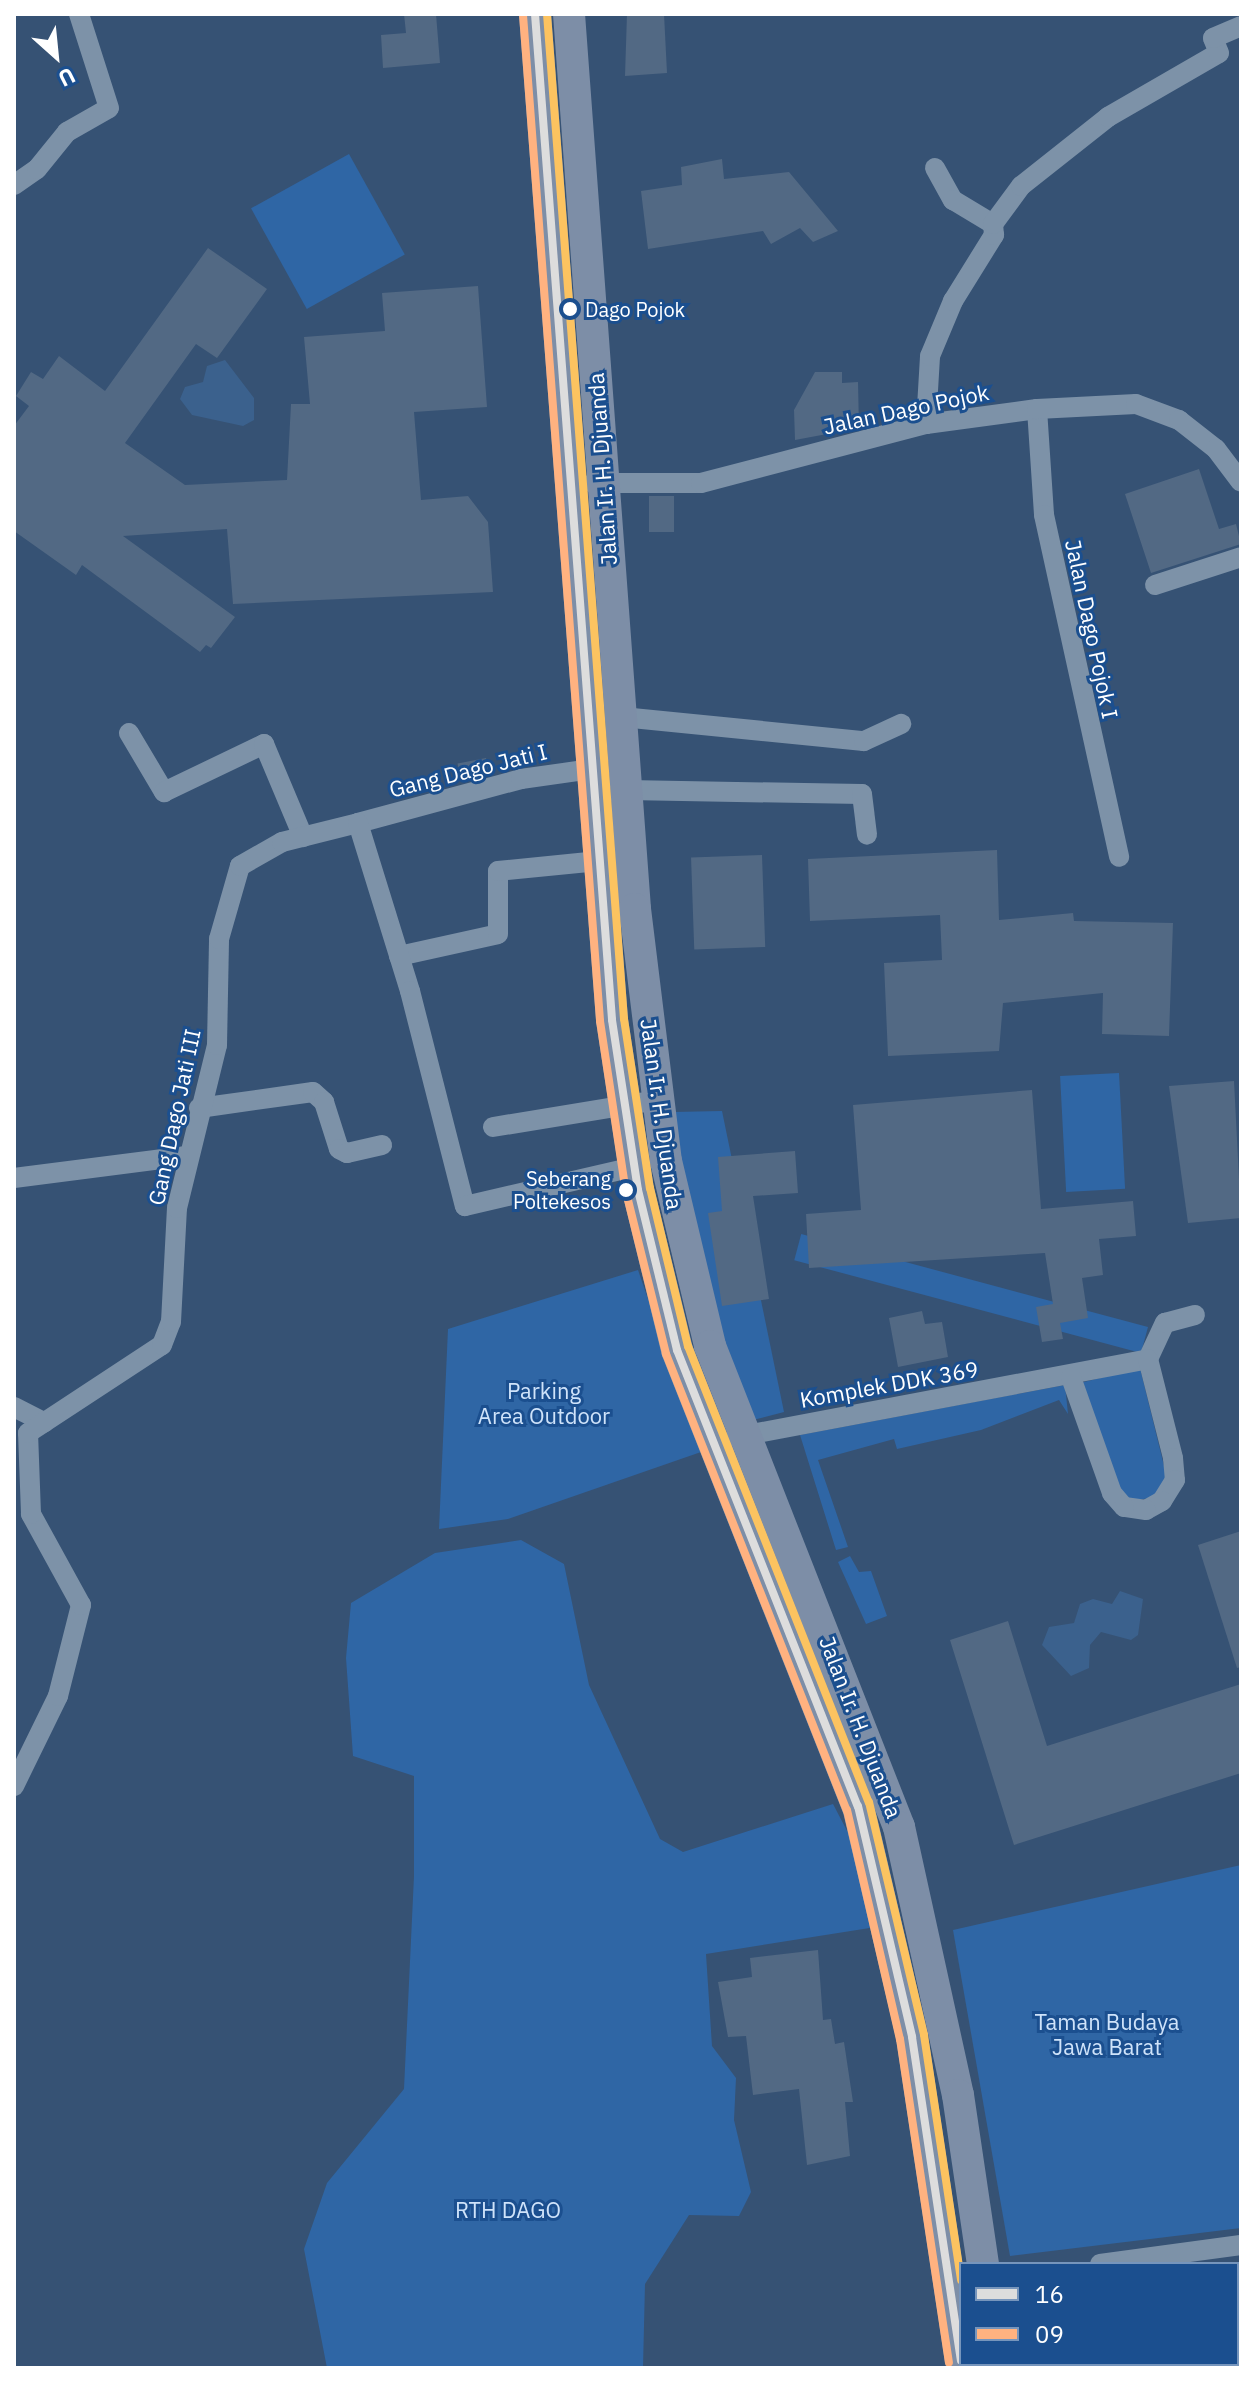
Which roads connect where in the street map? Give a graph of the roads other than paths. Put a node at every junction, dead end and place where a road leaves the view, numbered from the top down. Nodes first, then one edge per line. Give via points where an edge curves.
1 (79, 14) edge
2 (535, 14) edge
3 (569, 14) edge
4 (1241, 26) edge
5 (935, 168) dead end
6 (14, 185) edge
7 (993, 224) junction
8 (1037, 409) junction
9 (926, 424) junction
10 (569, 482) junction
11 (1241, 482) edge
12 (604, 484) junction
13 (1241, 557) edge
14 (1155, 585) dead end
15 (622, 717) junction
16 (901, 724) dead end
17 (129, 733) dead end
18 (591, 769) junction
19 (627, 790) junction
20 (358, 823) junction
21 (867, 835) dead end
22 (303, 837) junction
23 (1119, 857) dead end
24 (599, 861) junction
25 (399, 956) junction
26 (657, 1100) junction
27 (624, 1106) junction
28 (199, 1108) junction
29 (493, 1127) dead end
30 (382, 1145) dead end
31 (185, 1156) junction
32 (634, 1167) junction
33 (14, 1178) edge
34 (1195, 1315) dead end
35 (1148, 1359) junction
36 (1071, 1377) junction
37 (14, 1407) edge
38 (44, 1422) junction
39 (731, 1439) junction
40 (14, 1786) edge
41 (1241, 2245) edge
42 (1195, 2257) edge
43 (983, 2262) edge
44 (1127, 2262) edge
45 (956, 2291) edge
46 (959, 2328) edge

1 - 6 street via 109,108 67,132 37,169
2 - 10 main road, Jalan Ir. H. Djuanda
3 - 12 main road, Jalan Ir. H. Djuanda
4 - 7 street via 1213,38 1219,53 1069,144 1021,186
5 - 7 street via 952,199
7 - 9 street via 994,235 953,301 930,356
8 - 9 street, Jalan Dago Pojok
8 - 11 street, Jalan Dago Pojok via 1136,404 1179,420 1216,449
8 - 23 street, Jalan Dago Pojok I via 1051,557
9 - 12 street, Jalan Dago Pojok via 701,483
10 - 12 street, Jalan Dago Pojok
10 - 18 main road, Jalan Ir. H. Djuanda
12 - 15 main road, Jalan Ir. H. Djuanda
13 - 14 street
15 - 16 street via 864,741
15 - 19 main road, Jalan Ir. H. Djuanda
17 - 22 street via 164,792 264,744
18 - 20 street, Gang Dago Jati I via 521,779
18 - 24 main road, Jalan Ir. H. Djuanda
19 - 21 street via 862,794
19 - 26 main road, Jalan Ir. H. Djuanda
20 - 22 street, Gang Dago Jati III
20 - 25 street
22 - 28 street, Gang Dago Jati III via 256,851 240,866 230,890 219,939 217,1045
24 - 25 street via 498,871 498,934
24 - 27 main road, Jalan Ir. H. Djuanda
25 - 32 street via 465,1206
26 - 27 street
26 - 39 main road, Jalan Ir. H. Djuanda via 688,1273
27 - 29 street
27 - 32 main road, Jalan Ir. H. Djuanda
28 - 30 street via 313,1092 324,1102 339,1149 347,1153
28 - 31 street, Gang Dago Jati III
31 - 33 street
31 - 38 street, Gang Dago Jati III via 173,1248 171,1322 162,1345
32 - 39 main road, Jalan Ir. H. Djuanda via 662,1307
34 - 35 street via 1162,1326
35 - 36 street, Komplek DDK 369
35 - 36 street via 1175,1480 1168,1495 1146,1510 1124,1507 1107,1486
36 - 39 street, Komplek DDK 369
37 - 38 street
38 - 40 street, Gang Dago Jati III via 31,1427 27,1439 31,1514 81,1605 58,1696
39 - 43 main road, Jalan Ir. H. Djuanda via 899,1827 953,2066
39 - 45 main road, Jalan Ir. H. Djuanda via 861,1816 912,2037
41 - 42 street
42 - 44 street
45 - 46 main road, Jalan Ir. H. Djuanda

